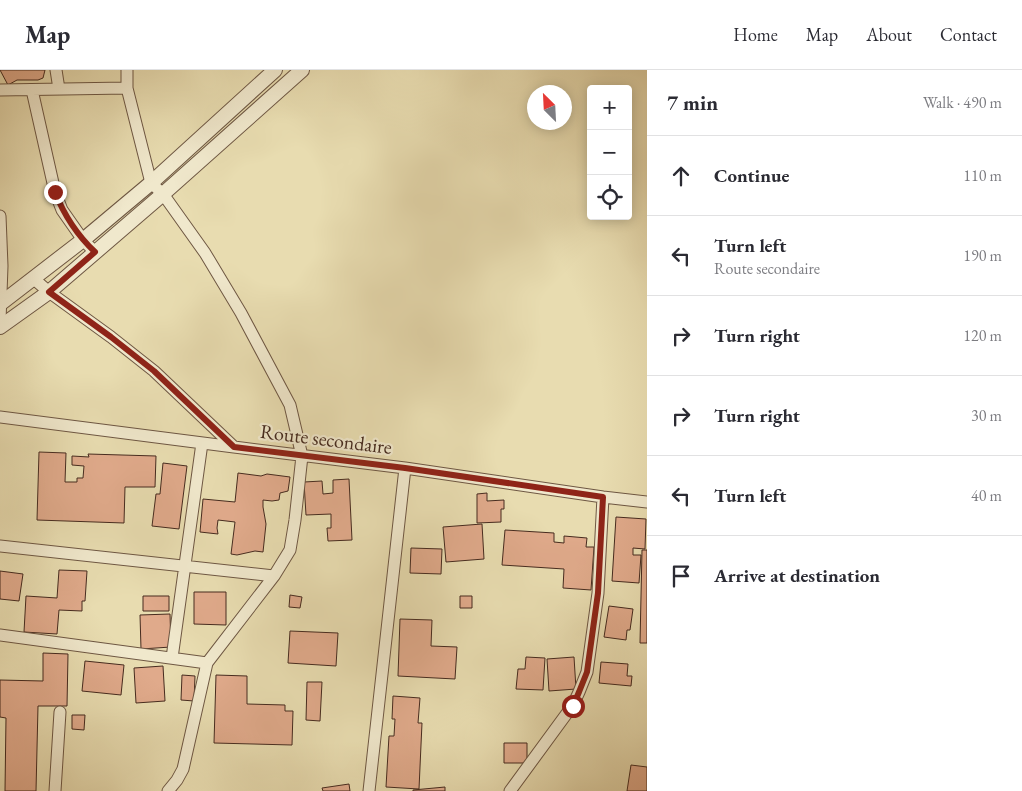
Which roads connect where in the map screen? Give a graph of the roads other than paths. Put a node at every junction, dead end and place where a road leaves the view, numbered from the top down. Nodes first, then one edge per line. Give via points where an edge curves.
1 (56, 70) edge
2 (127, 70) edge
3 (275, 70) edge
4 (302, 70) edge
5 (127, 88) junction
6 (59, 89) junction
7 (0, 90) edge
8 (32, 90) junction
9 (151, 183) junction
10 (163, 194) junction
11 (0, 217) edge
12 (83, 240) junction
13 (95, 252) junction
14 (1, 267) edge
15 (34, 279) junction
16 (49, 292) junction
17 (0, 304) edge
18 (0, 321) edge
19 (0, 327) edge
20 (0, 416) edge
21 (202, 443) junction
22 (234, 447) junction
23 (302, 456) junction
24 (405, 468) junction
25 (603, 497) junction
26 (647, 502) edge
27 (0, 546) edge
28 (184, 566) junction
29 (274, 576) junction
30 (0, 634) edge
31 (172, 658) junction
32 (207, 664) junction
33 (60, 712) dead end
34 (55, 791) edge
35 (168, 791) edge
36 (369, 791) edge
37 (510, 791) edge

1 - 6 street
2 - 5 street
3 - 9 street
4 - 10 street
5 - 6 street
5 - 9 street
6 - 8 street
7 - 8 street
8 - 12 street via 55,192 62,210
9 - 10 street
9 - 12 street
10 - 13 street
10 - 23 street via 205,253 246,322 290,405
11 - 14 street
12 - 13 street
12 - 15 street
13 - 16 street
14 - 17 street
15 - 16 street
15 - 17 street
16 - 19 street
16 - 22 street via 154,371
17 - 18 street
20 - 21 street, Route secondaire
21 - 22 street, Route secondaire
21 - 28 street
22 - 23 street, Route secondaire
23 - 24 street, Route secondaire
23 - 29 street via 290,550
24 - 25 street, Route secondaire
24 - 36 street
25 - 26 street, Route secondaire
25 - 37 street via 598,593 587,672 573,706
27 - 28 street
28 - 29 street
28 - 31 street
29 - 32 street
30 - 31 street
31 - 32 street
32 - 35 street via 183,769
33 - 34 street

